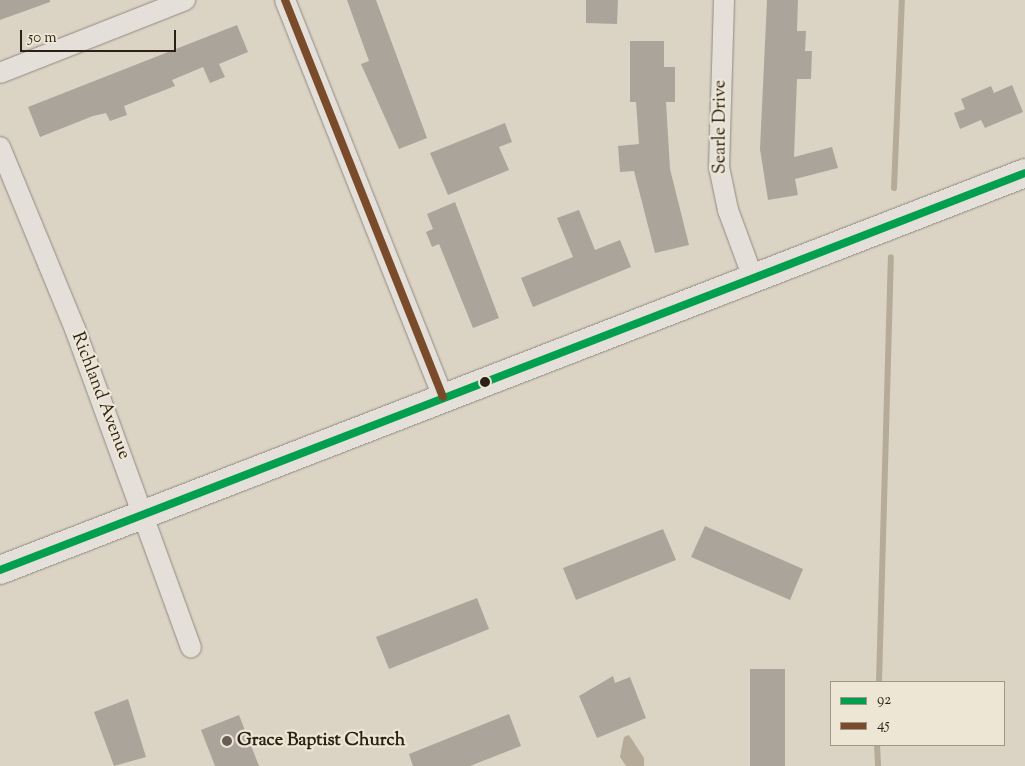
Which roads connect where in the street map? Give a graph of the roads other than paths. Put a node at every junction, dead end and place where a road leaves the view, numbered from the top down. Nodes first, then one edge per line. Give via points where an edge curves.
1 (185, 0) edge
2 (285, 0) edge
3 (724, 0) edge
4 (0, 72) edge
5 (0, 147) edge
6 (1025, 173) edge
7 (753, 278) junction
8 (442, 397) junction
9 (145, 515) junction
10 (0, 570) edge
11 (191, 648) dead end

1 - 4 street
2 - 8 street
3 - 7 street, Searle Drive via 720,167 728,210
5 - 9 street, Richland Avenue via 75,328
6 - 7 main road
7 - 8 main road
8 - 9 main road
9 - 10 main road
9 - 11 street, Richland Avenue via 156,559

